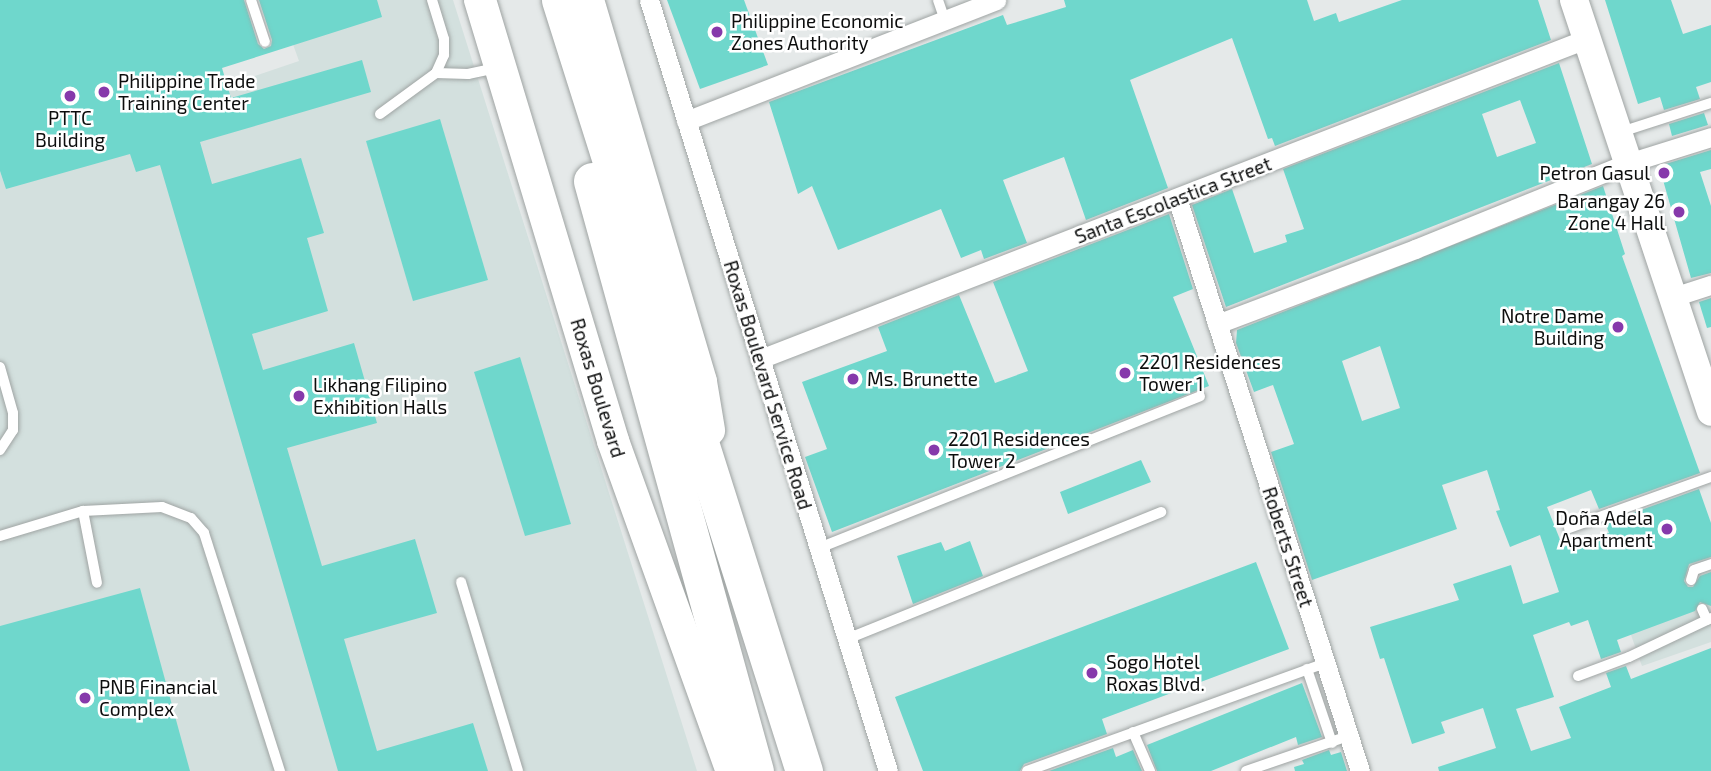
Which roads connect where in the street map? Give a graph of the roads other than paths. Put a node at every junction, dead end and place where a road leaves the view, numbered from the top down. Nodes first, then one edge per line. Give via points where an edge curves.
1 (251, 0) edge
2 (432, 0) edge
3 (480, 0) edge
4 (534, 0) edge
5 (560, 0) edge
6 (588, 0) edge
7 (649, 0) edge
8 (938, 0) edge
9 (996, 0) edge
10 (1574, 0) edge
11 (945, 20) junction
12 (1586, 39) junction
13 (265, 41) dead end
14 (501, 67) junction
15 (436, 73) junction
16 (1711, 103) edge
17 (380, 114) dead end
18 (686, 121) junction
19 (1617, 133) junction
20 (1711, 137) edge
21 (1628, 163) junction
22 (609, 192) junction
23 (1177, 198) junction
24 (1711, 285) edge
25 (1673, 297) junction
26 (1217, 324) junction
27 (760, 359) junction
28 (0, 367) edge
29 (1200, 396) dead end
30 (4, 398) edge
31 (1711, 412) edge
32 (0, 450) edge
33 (1711, 477) edge
34 (719, 497) junction
35 (83, 511) junction
36 (1161, 512) dead end
37 (1569, 528) dead end
38 (0, 536) edge
39 (819, 548) junction
40 (1711, 564) edge
41 (1691, 580) dead end
42 (461, 582) dead end
43 (97, 583) dead end
44 (1702, 609) dead end
45 (1709, 619) edge
46 (847, 639) junction
47 (1316, 666) junction
48 (1578, 676) dead end
49 (1133, 733) junction
50 (1340, 739) junction
51 (281, 771) edge
52 (518, 771) edge
53 (732, 771) edge
54 (755, 771) edge
55 (804, 771) edge
56 (888, 771) edge
57 (1027, 771) edge
58 (1150, 771) edge
59 (1246, 771) edge
60 (1360, 771) edge

1 - 13 lane
2 - 15 lane via 444,39 444,55
3 - 14 main road, Roxas Boulevard
4 - 22 highway
5 - 22 highway
6 - 34 main road via 701,382
7 - 18 street, Roxas Boulevard Service Road
8 - 11 lane
9 - 11 street
10 - 12 main road
11 - 18 street
12 - 19 main road
12 - 23 street, Santa Escolastica Street
14 - 15 lane via 468,74
14 - 53 main road, Roxas Boulevard via 613,441
15 - 17 lane
16 - 19 lane
18 - 27 street, Roxas Boulevard Service Road
19 - 21 main road
20 - 21 street
21 - 25 main road
21 - 26 street
22 - 34 highway
22 - 54 highway
23 - 26 street, Roberts Street
23 - 27 street, Santa Escolastica Street
24 - 25 street
25 - 31 main road
26 - 47 street, Roberts Street
27 - 39 street, Roxas Boulevard Service Road
28 - 30 lane
29 - 39 lane
30 - 32 lane via 13,430
33 - 37 lane
34 - 55 highway
35 - 38 lane
35 - 43 lane
35 - 51 lane via 162,507 191,518 204,533
36 - 46 lane
39 - 46 street, Roxas Boulevard Service Road
40 - 41 lane via 1694,570
42 - 52 lane
44 - 45 lane
45 - 48 lane
46 - 56 street, Roxas Boulevard Service Road
47 - 49 lane
47 - 50 street, Roberts Street
49 - 57 lane
49 - 58 lane
50 - 59 lane
50 - 60 street, Roberts Street

